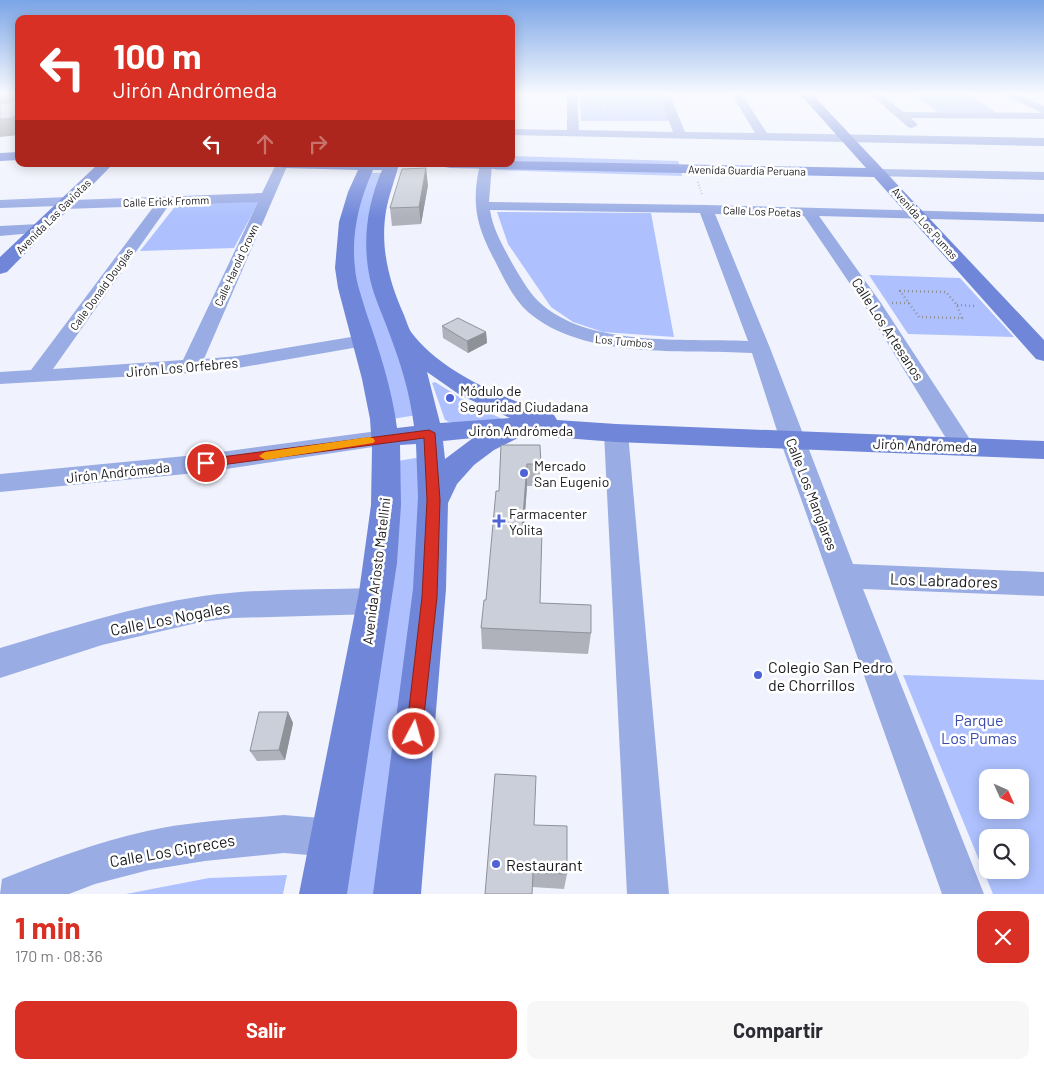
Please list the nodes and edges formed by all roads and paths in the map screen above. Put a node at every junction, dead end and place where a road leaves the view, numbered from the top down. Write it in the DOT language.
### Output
graph roads {
  1 [pos="665,135"];
  2 [pos="680,135"];
  3 [pos="843,135"];
  4 [pos="924,135"];
  5 [pos="763,136"];
  6 [pos="846,138"];
  7 [pos="931,140"];
  8 [pos="1044,142"];
  9 [pos="15,156"];
  10 [pos="0,157"];
  11 [pos="0,163"];
  12 [pos="15,163"];
  13 [pos="515,165"];
  14 [pos="103,167"];
  15 [pos="282,167"];
  16 [pos="383,167"];
  17 [pos="385,167"];
  18 [pos="485,167"];
  19 [pos="694,168"];
  20 [pos="879,173"];
  21 [pos="1044,176"];
  22 [pos="268,197"];
  23 [pos="165,201"];
  24 [pos="66,203"];
  25 [pos="0,204"];
  26 [pos="481,206"];
  27 [pos="706,209"];
  28 [pos="810,213"];
  29 [pos="918,216"];
  30 [pos="1023,218"];
  31 [pos="1044,218"];
  32 [pos="39,229"];
  33 [pos="0,231"];
  34 [pos="1044,236"];
  35 [pos="0,268"];
  36 [pos="946,292"];
  37 [pos="402,334"];
  38 [pos="362,341"];
  39 [pos="760,348"];
  40 [pos="1044,354"];
  41 [pos="190,367"];
  42 [pos="37,376"];
  43 [pos="0,378"];
  44 [pos="525,426"];
  45 [pos="570,428"];
  46 [pos="429,433"];
  47 [pos="616,433"];
  48 [pos="385,438"];
  49 [pos="792,440"];
  50 [pos="963,447"];
  51 [pos="1044,450"];
  52 [pos="0,483"];
  53 [pos="434,500"];
  54 [pos="844,576"];
  55 [pos="1044,584"];
  56 [pos="375,601"];
  57 [pos="0,663"];
  58 [pos="333,838"];
  59 [pos="17,894"];
  60 [pos="323,894"];
  61 [pos="397,894"];
  62 [pos="648,894"];
  63 [pos="963,894"];
  1 -- 2 [label="street"];
  2 -- 5 [label="street"];
  3 -- 6 [label="street, Avenida Los Pumas"];
  4 -- 7 [label="street"];
  5 -- 6 [label="street"];
  6 -- 7 [label="street"];
  6 -- 20 [label="street, Avenida Los Pumas"];
  7 -- 8 [label="street"];
  9 -- 10 [label="street"];
  11 -- 12 [label="street"];
  13 -- 19 [label="street, Avenida Guardia Peruana"];
  14 -- 24 [label="street, Avenida Las Gaviotas"];
  15 -- 22 [label="street, Calle Harold Crown"];
  16 -- 38 [label="street, Avenida Ariosto Matellini"];
  17 -- 37 [label="street"];
  18 -- 26 [label="street, Los Tumbos"];
  19 -- 20 [label="street, Avenida Guardia Peruana"];
  19 -- 27 [label="path"];
  20 -- 21 [label="street, Avenida Guardia Peruana"];
  20 -- 29 [label="street, Avenida Los Pumas"];
  22 -- 23 [label="street, Calle Erick Fromm"];
  22 -- 41 [label="street, Calle Harold Crown"];
  23 -- 24 [label="street, Calle Erick Fromm"];
  23 -- 42 [label="street, Calle Donald Douglas"];
  24 -- 25 [label="street, Calle Erick Fromm"];
  24 -- 32 [label="street, Avenida Las Gaviotas"];
  26 -- 27 [label="street, Calle Los Poetas"];
  26 -- 39 [label="street, Los Tumbos"];
  27 -- 28 [label="street, Calle Los Poetas"];
  27 -- 39 [label="street, Calle Los Manglares"];
  28 -- 29 [label="street, Calle Los Poetas"];
  28 -- 50 [label="street, Calle Los Artesanos"];
  29 -- 30 [label="street, Calle Los Poetas"];
  29 -- 40 [label="street, Avenida Los Pumas"];
  30 -- 31 [label="street, Calle Los Poetas"];
  30 -- 34 [label="street"];
  32 -- 33 [label="street"];
  32 -- 35 [label="street, Avenida Las Gaviotas"];
  36 -- 36 [label="path"];
  37 -- 45 [label="street"];
  37 -- 46 [label="street"];
  38 -- 41 [label="street, Jirón Los Orfebres"];
  38 -- 48 [label="street, Avenida Ariosto Matellini"];
  39 -- 49 [label="street, Calle Los Manglares"];
  41 -- 42 [label="street, Jirón Los Orfebres"];
  42 -- 43 [label="street, Jirón Los Orfebres"];
  44 -- 45 [label="street, Jirón Andrómeda"];
  44 -- 46 [label="street, Jirón Andrómeda"];
  44 -- 53 [label="street"];
  45 -- 47 [label="street, Jirón Andrómeda"];
  46 -- 48 [label="street, Jirón Andrómeda"];
  46 -- 53 [label="street"];
  47 -- 49 [label="street, Jirón Andrómeda"];
  47 -- 62 [label="street"];
  48 -- 52 [label="street, Jirón Andrómeda"];
  48 -- 56 [label="street, Avenida Ariosto Matellini"];
  49 -- 50 [label="street, Jirón Andrómeda"];
  49 -- 54 [label="street, Calle Los Manglares"];
  50 -- 51 [label="street, Jirón Andrómeda"];
  53 -- 61 [label="street"];
  54 -- 55 [label="street, Los Labradores"];
  54 -- 63 [label="street, Calle Los Manglares"];
  56 -- 57 [label="street, Calle Los Nogales"];
  56 -- 58 [label="street, Avenida Ariosto Matellini"];
  58 -- 59 [label="street, Calle Los Cipreces"];
  58 -- 60 [label="street, Avenida Ariosto Matellini"];
}
